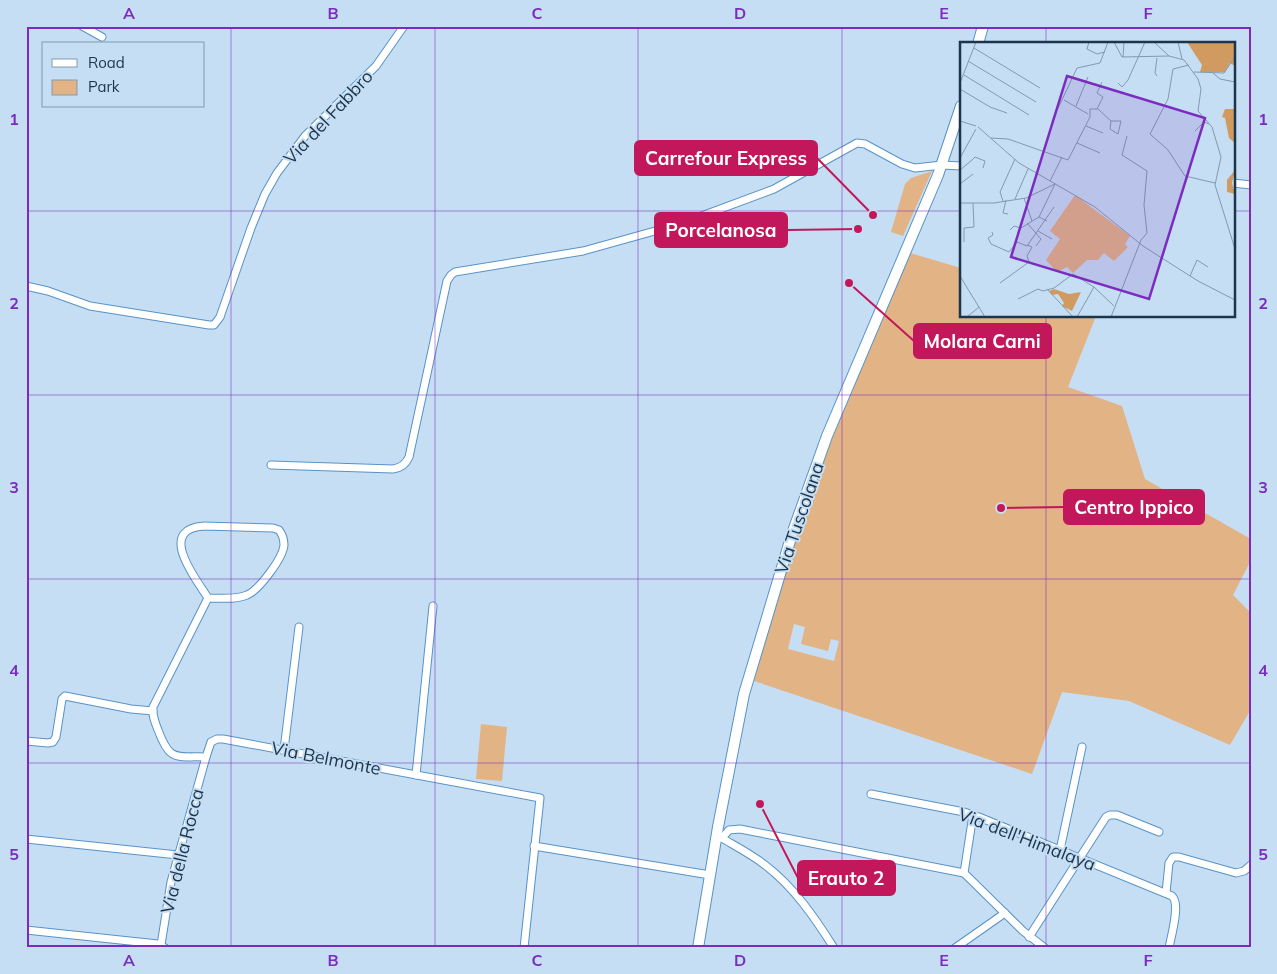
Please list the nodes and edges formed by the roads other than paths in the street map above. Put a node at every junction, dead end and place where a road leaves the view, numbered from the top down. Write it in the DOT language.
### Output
graph roads {
  1 [pos="82,26"];
  2 [pos="404,26"];
  3 [pos="983,26"];
  4 [pos="102,37"];
  5 [pos="979,42"];
  6 [pos="960,109"];
  7 [pos="942,165"];
  8 [pos="960,166"];
  9 [pos="1234,183"];
  10 [pos="1251,186"];
  11 [pos="26,286"];
  12 [pos="271,465"];
  13 [pos="208,598"];
  14 [pos="433,606"];
  15 [pos="299,627"];
  16 [pos="153,711"];
  17 [pos="26,741"];
  18 [pos="1082,747"];
  19 [pos="284,750"];
  20 [pos="206,758"];
  21 [pos="416,775"];
  22 [pos="871,794"];
  23 [pos="973,815"];
  24 [pos="1159,832"];
  25 [pos="719,836"];
  26 [pos="26,839"];
  27 [pos="534,846"];
  28 [pos="1060,850"];
  29 [pos="178,855"];
  30 [pos="1080,858"];
  31 [pos="1251,865"];
  32 [pos="964,873"];
  33 [pos="710,875"];
  34 [pos="1166,893"];
  35 [pos="1005,913"];
  36 [pos="26,930"];
  37 [pos="1029,937"];
  38 [pos="163,946"];
  39 [pos="524,948"];
  40 [pos="698,948"];
  41 [pos="834,948"];
  42 [pos="955,948"];
  43 [pos="1045,948"];
  44 [pos="1169,948"];
  1 -- 4 [label="street"];
  2 -- 11 [label="street, Via del Fabbro"];
  3 -- 5 [label="main road"];
  6 -- 7 [label="main road, Via Tuscolana"];
  7 -- 8 [label="street"];
  7 -- 12 [label="street"];
  7 -- 25 [label="main road, Via Tuscolana"];
  9 -- 10 [label="street"];
  13 -- 13 [label="street"];
  13 -- 16 [label="street"];
  14 -- 21 [label="street"];
  15 -- 19 [label="street"];
  16 -- 17 [label="street"];
  16 -- 20 [label="street"];
  18 -- 28 [label="street"];
  19 -- 20 [label="street, Via Belmonte"];
  19 -- 21 [label="street, Via Belmonte"];
  20 -- 29 [label="street, Via della Rocca"];
  21 -- 27 [label="street, Via Belmonte"];
  22 -- 23 [label="street, Via dell'Himalaya"];
  23 -- 28 [label="street, Via dell'Himalaya"];
  23 -- 32 [label="street"];
  24 -- 30 [label="street"];
  25 -- 32 [label="street"];
  25 -- 33 [label="main road, Via Tuscolana"];
  25 -- 41 [label="street"];
  26 -- 29 [label="street"];
  27 -- 33 [label="street"];
  27 -- 39 [label="street"];
  28 -- 30 [label="street, Via dell'Himalaya"];
  29 -- 38 [label="street, Via della Rocca"];
  30 -- 34 [label="street, Via dell'Himalaya"];
  30 -- 37 [label="street"];
  31 -- 34 [label="street"];
  32 -- 35 [label="street"];
  33 -- 40 [label="main road, Via Tuscolana"];
  34 -- 44 [label="street, Via dell'Himalaya"];
  35 -- 37 [label="street"];
  35 -- 42 [label="street"];
  36 -- 38 [label="street, Via della Rocca"];
  37 -- 43 [label="street"];
}
